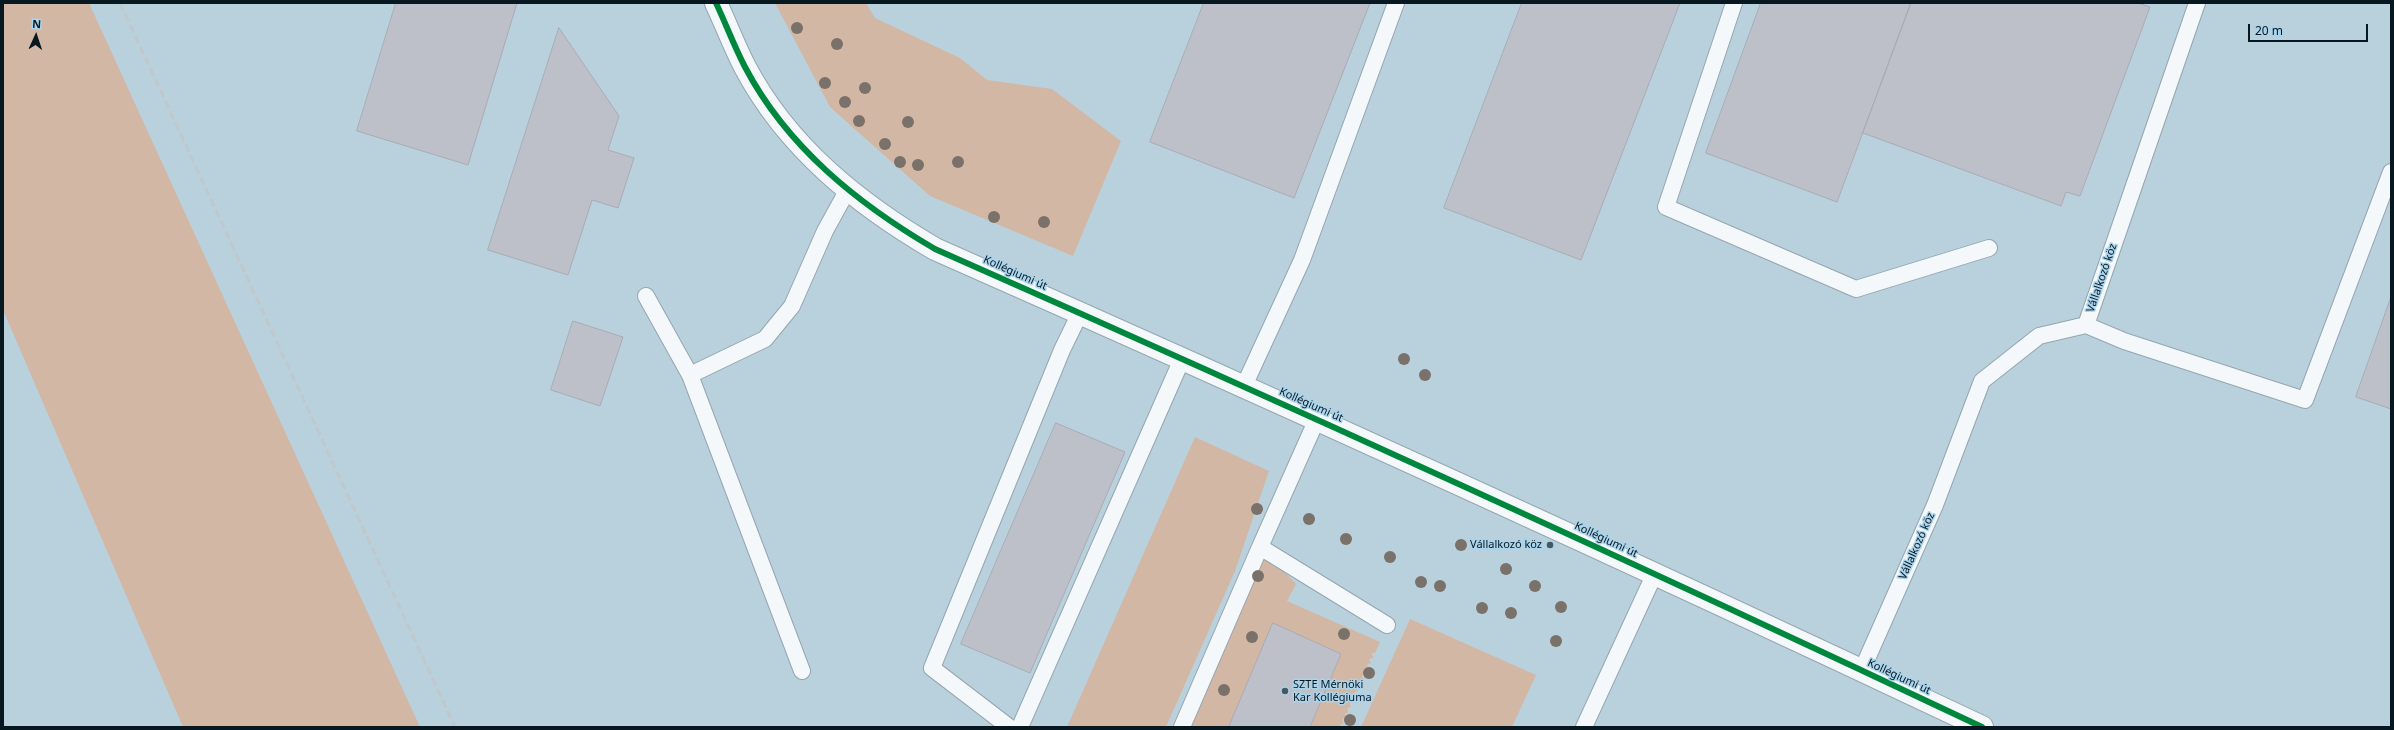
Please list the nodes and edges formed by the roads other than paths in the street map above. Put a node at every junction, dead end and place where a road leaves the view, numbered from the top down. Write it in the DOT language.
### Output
graph roads {
  1 [pos="716,3"];
  2 [pos="1396,3"];
  3 [pos="1734,3"];
  4 [pos="2197,3"];
  5 [pos="2391,172"];
  6 [pos="847,191"];
  7 [pos="1989,248"];
  8 [pos="646,296"];
  9 [pos="1080,313"];
  10 [pos="2086,325"];
  11 [pos="1182,359"];
  12 [pos="690,375"];
  13 [pos="1244,386"];
  14 [pos="1317,419"];
  15 [pos="1260,547"];
  16 [pos="1655,574"];
  17 [pos="1387,625"];
  18 [pos="1862,670"];
  19 [pos="802,671"];
  20 [pos="1009,727"];
  21 [pos="1020,727"];
  22 [pos="1182,727"];
  23 [pos="1584,727"];
  24 [pos="1982,727"];
  1 -- 6 [label="street, Kollégiumi út"];
  2 -- 13 [label="lane"];
  3 -- 7 [label="lane"];
  4 -- 10 [label="lane, Vállalkozó köz"];
  5 -- 10 [label="lane"];
  6 -- 9 [label="street, Kollégiumi út"];
  6 -- 12 [label="lane"];
  8 -- 12 [label="lane"];
  9 -- 11 [label="street, Kollégiumi út"];
  9 -- 20 [label="lane"];
  10 -- 18 [label="lane, Vállalkozó köz"];
  11 -- 13 [label="street, Kollégiumi út"];
  11 -- 21 [label="lane"];
  12 -- 19 [label="lane"];
  13 -- 14 [label="street, Kollégiumi út"];
  14 -- 15 [label="lane"];
  14 -- 16 [label="street, Kollégiumi út"];
  15 -- 17 [label="lane"];
  15 -- 22 [label="lane"];
  16 -- 18 [label="street, Kollégiumi út"];
  16 -- 23 [label="lane"];
  18 -- 24 [label="street, Kollégiumi út"];
}
